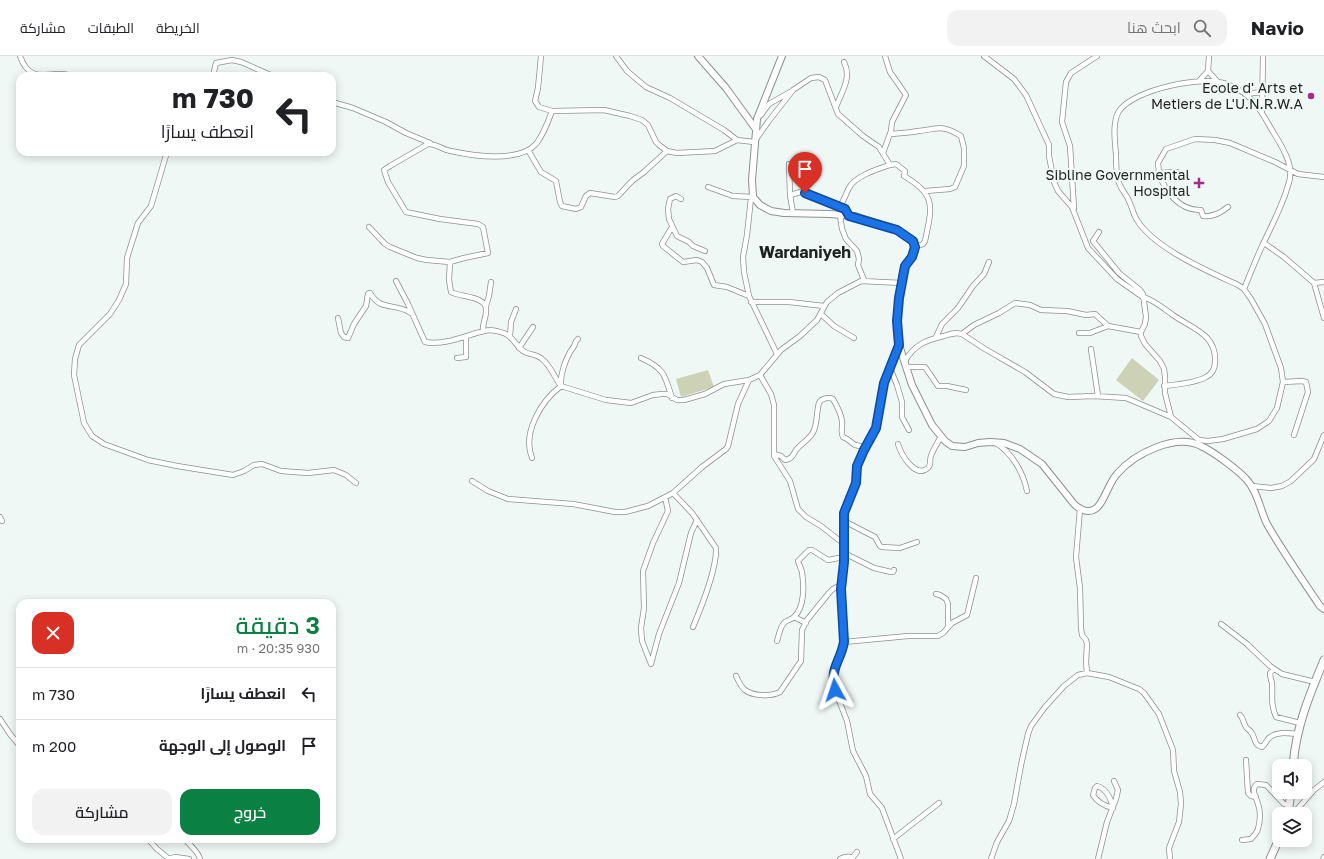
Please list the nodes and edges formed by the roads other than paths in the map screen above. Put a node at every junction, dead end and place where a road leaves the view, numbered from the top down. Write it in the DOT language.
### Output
graph roads {
  1 [pos="20,56"];
  2 [pos="541,56"];
  3 [pos="616,56"];
  4 [pos="698,56"];
  5 [pos="782,56"];
  6 [pos="886,56"];
  7 [pos="984,56"];
  8 [pos="1097,56"];
  9 [pos="1209,56"];
  10 [pos="1263,56"];
  11 [pos="844,62"];
  12 [pos="1208,71"];
  13 [pos="33,72"];
  14 [pos="214,72"];
  15 [pos="264,72"];
  16 [pos="1217,80"];
  17 [pos="1199,81"];
  18 [pos="793,90"];
  19 [pos="1262,92"];
  20 [pos="1246,94"];
  21 [pos="336,103"];
  22 [pos="836,106"];
  23 [pos="552,111"];
  24 [pos="1262,111"];
  25 [pos="755,128"];
  26 [pos="890,134"];
  27 [pos="737,140"];
  28 [pos="754,142"];
  29 [pos="430,144"];
  30 [pos="528,150"];
  31 [pos="667,151"];
  32 [pos="883,153"];
  33 [pos="166,156"];
  34 [pos="789,164"];
  35 [pos="890,165"];
  36 [pos="1290,170"];
  37 [pos="1177,172"];
  38 [pos="1159,174"];
  39 [pos="1324,177"];
  40 [pos="708,187"];
  41 [pos="925,192"];
  42 [pos="790,195"];
  43 [pos="752,197"];
  44 [pos="680,199"];
  45 [pos="839,207"];
  46 [pos="1228,207"];
  47 [pos="1074,210"];
  48 [pos="793,213"];
  49 [pos="840,215"];
  50 [pos="849,216"];
  51 [pos="369,227"];
  52 [pos="672,227"];
  53 [pos="1099,232"];
  54 [pos="1264,244"];
  55 [pos="915,247"];
  56 [pos="705,251"];
  57 [pos="450,262"];
  58 [pos="989,262"];
  59 [pos="864,280"];
  60 [pos="396,281"];
  61 [pos="491,282"];
  62 [pos="1324,282"];
  63 [pos="902,283"];
  64 [pos="1314,283"];
  65 [pos="1244,289"];
  66 [pos="749,296"];
  67 [pos="1144,298"];
  68 [pos="751,302"];
  69 [pos="486,306"];
  70 [pos="824,306"];
  71 [pos="516,309"];
  72 [pos="411,313"];
  73 [pos="821,314"];
  74 [pos="338,318"];
  75 [pos="1324,318"];
  76 [pos="1108,326"];
  77 [pos="533,327"];
  78 [pos="483,331"];
  79 [pos="1141,332"];
  80 [pos="1079,333"];
  81 [pos="962,334"];
  82 [pos="510,336"];
  83 [pos="466,337"];
  84 [pos="936,337"];
  85 [pos="854,338"];
  86 [pos="578,339"];
  87 [pos="899,345"];
  88 [pos="519,348"];
  89 [pos="1091,349"];
  90 [pos="777,354"];
  91 [pos="458,358"];
  92 [pos="641,358"];
  93 [pos="906,364"];
  94 [pos="890,368"];
  95 [pos="760,375"];
  96 [pos="749,380"];
  97 [pos="1283,382"];
  98 [pos="561,386"];
  99 [pos="1164,386"];
  100 [pos="966,390"];
  101 [pos="1098,396"];
  102 [pos="672,398"];
  103 [pos="1171,417"];
  104 [pos="909,430"];
  105 [pos="1324,435"];
  106 [pos="941,436"];
  107 [pos="1294,436"];
  108 [pos="996,442"];
  109 [pos="1201,443"];
  110 [pos="898,444"];
  111 [pos="865,447"];
  112 [pos="774,454"];
  113 [pos="532,458"];
  114 [pos="472,481"];
  115 [pos="356,483"];
  116 [pos="1252,486"];
  117 [pos="1027,491"];
  118 [pos="673,493"];
  119 [pos="665,497"];
  120 [pos="1080,509"];
  121 [pos="697,520"];
  122 [pos="844,521"];
  123 [pos="917,542"];
  124 [pos="844,544"];
  125 [pos="844,555"];
  126 [pos="894,570"];
  127 [pos="976,578"];
  128 [pos="841,585"];
  129 [pos="936,594"];
  130 [pos="1324,609"];
  131 [pos="794,617"];
  132 [pos="806,623"];
  133 [pos="1220,624"];
  134 [pos="693,627"];
  135 [pos="948,627"];
  136 [pos="777,641"];
  137 [pos="844,642"];
  138 [pos="1324,660"];
  139 [pos="1274,669"];
  140 [pos="1087,673"];
  141 [pos="736,676"];
  142 [pos="1315,682"];
  143 [pos="1240,715"];
  144 [pos="0,719"];
  145 [pos="1300,723"];
  146 [pos="1297,734"];
  147 [pos="16,741"];
  148 [pos="1294,759"];
  149 [pos="1246,760"];
  150 [pos="1114,781"];
  151 [pos="1324,782"];
  152 [pos="1256,797"];
  153 [pos="1290,799"];
  154 [pos="939,803"];
  155 [pos="1290,805"];
  156 [pos="1299,807"];
  157 [pos="1113,808"];
  158 [pos="893,839"];
  159 [pos="1242,840"];
  160 [pos="151,843"];
  161 [pos="188,843"];
  162 [pos="1275,847"];
  163 [pos="857,852"];
  164 [pos="853,858"];
  165 [pos="169,859"];
  166 [pos="189,859"];
  167 [pos="200,859"];
  168 [pos="840,859"];
  169 [pos="901,859"];
  170 [pos="991,859"];
  171 [pos="1098,859"];
  172 [pos="1170,859"];
  173 [pos="1270,859"];
  1 -- 13 [label="street"];
  2 -- 23 [label="street"];
  3 -- 27 [label="street"];
  4 -- 25 [label="street"];
  5 -- 25 [label="street"];
  6 -- 26 [label="street"];
  7 -- 47 [label="street"];
  8 -- 47 [label="street"];
  9 -- 12 [label="street"];
  10 -- 19 [label="street"];
  11 -- 22 [label="street"];
  12 -- 16 [label="street"];
  12 -- 17 [label="street"];
  14 -- 15 [label="street"];
  16 -- 17 [label="street"];
  16 -- 20 [label="street"];
  17 -- 65 [label="street"];
  18 -- 22 [label="street"];
  18 -- 25 [label="street"];
  18 -- 28 [label="street"];
  19 -- 20 [label="street"];
  19 -- 24 [label="street"];
  20 -- 24 [label="street"];
  21 -- 29 [label="street"];
  22 -- 32 [label="street"];
  23 -- 30 [label="street"];
  23 -- 31 [label="street"];
  24 -- 36 [label="street"];
  25 -- 28 [label="street"];
  26 -- 32 [label="street"];
  26 -- 41 [label="street"];
  27 -- 28 [label="street"];
  27 -- 31 [label="street"];
  28 -- 43 [label="street"];
  29 -- 30 [label="street"];
  29 -- 57 [label="street"];
  30 -- 31 [label="street"];
  32 -- 35 [label="street"];
  33 -- 115 [label="street"];
  34 -- 42 [label="street"];
  35 -- 41 [label="street"];
  35 -- 45 [label="street"];
  36 -- 38 [label="street"];
  36 -- 39 [label="street"];
  36 -- 54 [label="street"];
  37 -- 38 [label="street"];
  38 -- 46 [label="street"];
  40 -- 43 [label="street"];
  41 -- 55 [label="street"];
  42 -- 45 [label="street"];
  42 -- 48 [label="street"];
  43 -- 48 [label="street"];
  43 -- 66 [label="street"];
  44 -- 52 [label="street"];
  45 -- 50 [label="street"];
  47 -- 67 [label="street"];
  48 -- 49 [label="street"];
  49 -- 50 [label="street"];
  49 -- 59 [label="street"];
  50 -- 55 [label="street"];
  51 -- 57 [label="street"];
  52 -- 56 [label="street"];
  52 -- 66 [label="street"];
  53 -- 67 [label="street"];
  54 -- 64 [label="street"];
  54 -- 65 [label="street"];
  55 -- 63 [label="street"];
  57 -- 69 [label="street"];
  58 -- 84 [label="street"];
  59 -- 63 [label="street"];
  59 -- 70 [label="street"];
  60 -- 72 [label="street"];
  61 -- 69 [label="street"];
  62 -- 64 [label="street"];
  63 -- 87 [label="street"];
  64 -- 75 [label="street"];
  65 -- 97 [label="street"];
  66 -- 68 [label="street"];
  67 -- 79 [label="street"];
  67 -- 99 [label="street"];
  68 -- 70 [label="street"];
  68 -- 90 [label="street"];
  69 -- 78 [label="street"];
  70 -- 73 [label="street"];
  71 -- 82 [label="street"];
  72 -- 74 [label="street"];
  72 -- 83 [label="street"];
  73 -- 85 [label="street"];
  73 -- 90 [label="street"];
  76 -- 79 [label="street"];
  76 -- 80 [label="street"];
  76 -- 81 [label="street"];
  77 -- 88 [label="street"];
  78 -- 82 [label="street"];
  78 -- 83 [label="street"];
  79 -- 99 [label="street"];
  81 -- 84 [label="street"];
  81 -- 101 [label="street"];
  82 -- 88 [label="street"];
  83 -- 91 [label="street"];
  84 -- 93 [label="street"];
  86 -- 98 [label="street"];
  87 -- 93 [label="street"];
  87 -- 94 [label="street"];
  88 -- 98 [label="street"];
  89 -- 101 [label="street"];
  90 -- 95 [label="street"];
  92 -- 102 [label="street"];
  93 -- 100 [label="street"];
  93 -- 106 [label="street"];
  94 -- 104 [label="street"];
  94 -- 111 [label="street"];
  95 -- 96 [label="street"];
  95 -- 112 [label="street"];
  96 -- 102 [label="street"];
  96 -- 118 [label="street"];
  97 -- 107 [label="street"];
  97 -- 109 [label="street"];
  98 -- 102 [label="street"];
  98 -- 113 [label="street"];
  99 -- 103 [label="street"];
  101 -- 103 [label="street"];
  103 -- 109 [label="street"];
  105 -- 116 [label="street"];
  106 -- 108 [label="street"];
  106 -- 110 [label="street"];
  108 -- 117 [label="street"];
  108 -- 120 [label="street"];
  109 -- 116 [label="street"];
  109 -- 120 [label="street"];
  111 -- 112 [label="street"];
  111 -- 122 [label="street"];
  112 -- 124 [label="street"];
  114 -- 119 [label="street"];
  116 -- 130 [label="street"];
  118 -- 119 [label="street"];
  118 -- 121 [label="street"];
  119 -- 121 [label="street"];
  120 -- 140 [label="street"];
  121 -- 134 [label="street"];
  122 -- 123 [label="street"];
  122 -- 124 [label="street"];
  124 -- 125 [label="street"];
  125 -- 126 [label="street"];
  125 -- 128 [label="street"];
  125 -- 131 [label="street"];
  127 -- 135 [label="street"];
  128 -- 132 [label="street"];
  128 -- 137 [label="street"];
  129 -- 135 [label="street"];
  131 -- 132 [label="street"];
  131 -- 136 [label="street"];
  132 -- 141 [label="street"];
  133 -- 139 [label="street"];
  135 -- 137 [label="street"];
  137 -- 158 [label="street"];
  138 -- 142 [label="main road"];
  139 -- 142 [label="street"];
  139 -- 145 [label="street"];
  140 -- 170 [label="street"];
  140 -- 172 [label="street"];
  142 -- 145 [label="main road"];
  143 -- 146 [label="street"];
  144 -- 147 [label="street"];
  145 -- 146 [label="main road"];
  146 -- 148 [label="main road"];
  149 -- 152 [label="street"];
  150 -- 157 [label="street"];
  151 -- 156 [label="street"];
  152 -- 155 [label="street"];
  152 -- 159 [label="street"];
  153 -- 155 [label="main road"];
  154 -- 158 [label="street"];
  157 -- 157 [label="street"];
  157 -- 171 [label="street"];
  158 -- 169 [label="street"];
  160 -- 165 [label="street"];
  161 -- 167 [label="street"];
  162 -- 173 [label="main road"];
  163 -- 164 [label="street"];
  164 -- 168 [label="street"];
  165 -- 166 [label="street"];
}
